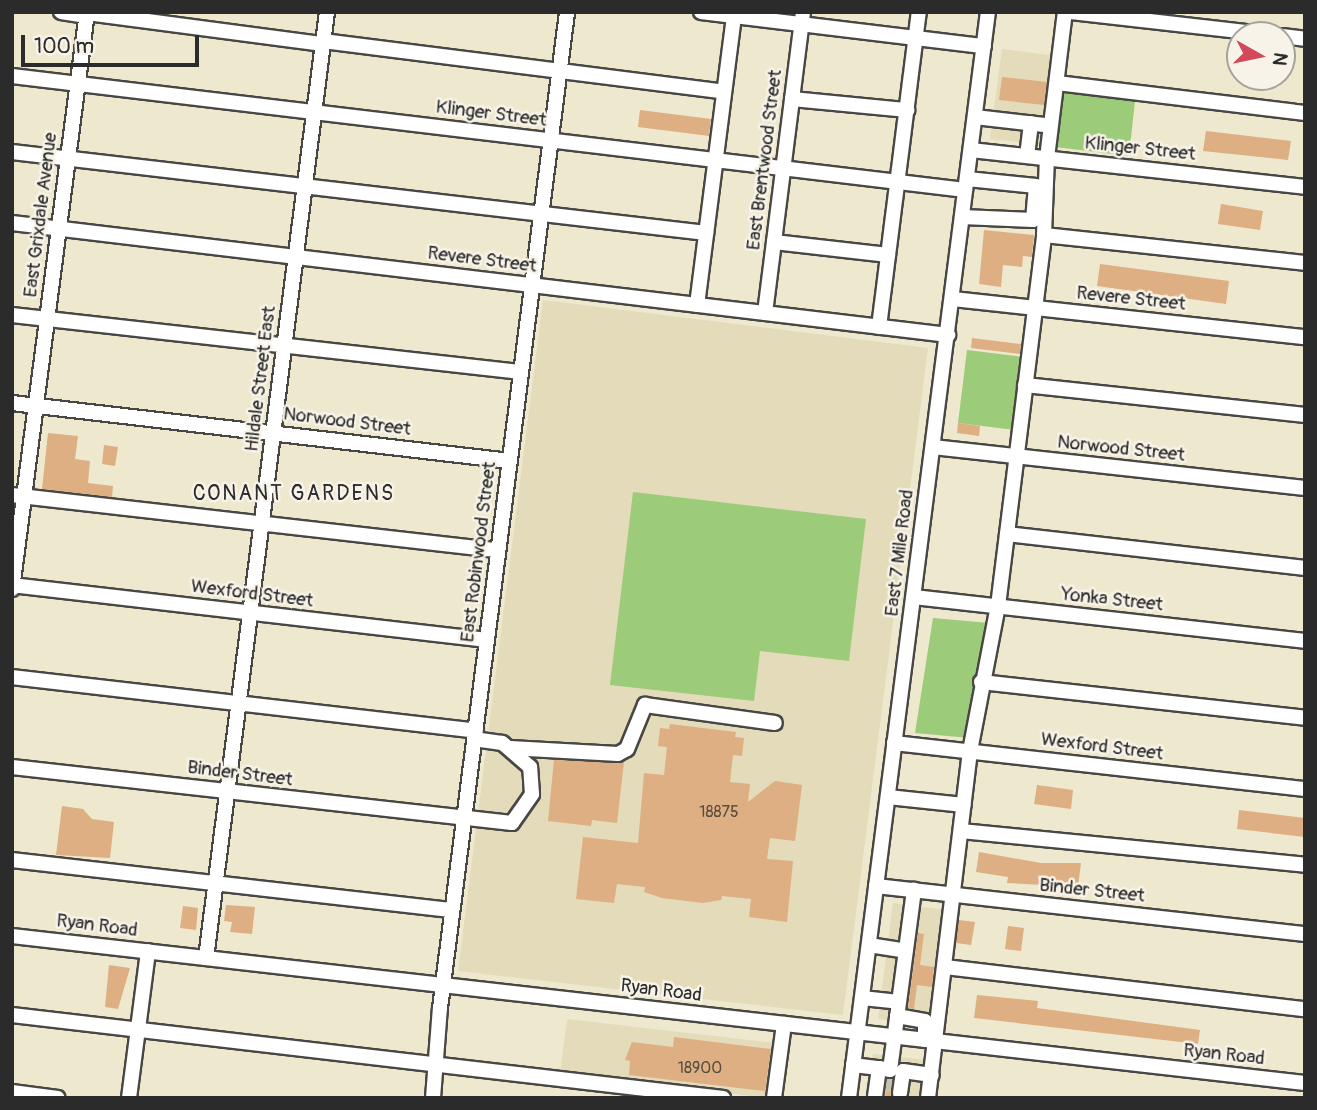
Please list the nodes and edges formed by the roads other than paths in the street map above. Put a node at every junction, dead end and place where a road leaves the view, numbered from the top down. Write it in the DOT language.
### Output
graph roads {
  1 [pos="61,12"];
  2 [pos="327,12"];
  3 [pos="567,12"];
  4 [pos="701,12"];
  5 [pos="919,12"];
  6 [pos="988,12"];
  7 [pos="1065,12"];
  8 [pos="1071,12"];
  9 [pos="87,14"];
  10 [pos="734,16"];
  11 [pos="802,18"];
  12 [pos="1226,30"];
  13 [pos="915,38"];
  14 [pos="323,42"];
  15 [pos="984,46"];
  16 [pos="559,71"];
  17 [pos="12,76"];
  18 [pos="1057,83"];
  19 [pos="77,84"];
  20 [pos="724,92"];
  21 [pos="792,99"];
  22 [pos="906,110"];
  23 [pos="314,112"];
  24 [pos="1305,113"];
  25 [pos="975,117"];
  26 [pos="551,141"];
  27 [pos="971,150"];
  28 [pos="12,152"];
  29 [pos="1027,156"];
  30 [pos="1047,158"];
  31 [pos="68,159"];
  32 [pos="715,160"];
  33 [pos="783,168"];
  34 [pos="898,182"];
  35 [pos="966,184"];
  36 [pos="305,187"];
  37 [pos="1305,187"];
  38 [pos="541,214"];
  39 [pos="962,217"];
  40 [pos="12,223"];
  41 [pos="59,228"];
  42 [pos="706,233"];
  43 [pos="1044,235"];
  44 [pos="774,242"];
  45 [pos="888,256"];
  46 [pos="296,257"];
  47 [pos="1305,263"];
  48 [pos="532,285"];
  49 [pos="953,299"];
  50 [pos="697,305"];
  51 [pos="1035,307"];
  52 [pos="765,313"];
  53 [pos="12,316"];
  54 [pos="47,320"];
  55 [pos="879,327"];
  56 [pos="948,335"];
  57 [pos="1305,337"];
  58 [pos="284,345"];
  59 [pos="521,372"];
  60 [pos="1025,385"];
  61 [pos="12,403"];
  62 [pos="36,406"];
  63 [pos="1305,415"];
  64 [pos="273,433"];
  65 [pos="933,447"];
  66 [pos="1016,457"];
  67 [pos="510,461"];
  68 [pos="1305,488"];
  69 [pos="18,496"];
  70 [pos="261,524"];
  71 [pos="1007,534"];
  72 [pos="498,550"];
  73 [pos="1305,568"];
  74 [pos="12,587"];
  75 [pos="914,597"];
  76 [pos="998,606"];
  77 [pos="250,613"];
  78 [pos="487,640"];
  79 [pos="1305,640"];
  80 [pos="12,677"];
  81 [pos="981,682"];
  82 [pos="238,706"];
  83 [pos="1305,718"];
  84 [pos="775,723"];
  85 [pos="475,735"];
  86 [pos="894,743"];
  87 [pos="510,748"];
  88 [pos="970,751"];
  89 [pos="12,767"];
  90 [pos="1305,789"];
  91 [pos="227,792"];
  92 [pos="888,797"];
  93 [pos="964,805"];
  94 [pos="464,820"];
  95 [pos="961,831"];
  96 [pos="12,860"];
  97 [pos="1305,865"];
  98 [pos="215,882"];
  99 [pos="876,886"];
  100 [pos="914,890"];
  101 [pos="955,895"];
  102 [pos="452,910"];
  103 [pos="1305,934"];
  104 [pos="12,936"];
  105 [pos="869,945"];
  106 [pos="148,951"];
  107 [pos="906,951"];
  108 [pos="206,958"];
  109 [pos="945,967"];
  110 [pos="443,985"];
  111 [pos="862,998"];
  112 [pos="898,1009"];
  113 [pos="1305,1009"];
  114 [pos="12,1015"];
  115 [pos="784,1024"];
  116 [pos="138,1030"];
  117 [pos="857,1033"];
  118 [pos="894,1037"];
  119 [pos="931,1041"];
  120 [pos="436,1062"];
  121 [pos="853,1065"];
  122 [pos="932,1075"];
  123 [pos="889,1082"];
  124 [pos="1305,1083"];
  125 [pos="12,1093"];
  126 [pos="58,1098"];
  127 [pos="130,1098"];
  128 [pos="433,1098"];
  129 [pos="723,1098"];
  130 [pos="774,1098"];
  131 [pos="849,1098"];
  132 [pos="928,1098"];
  1 -- 9 [label="street"];
  2 -- 14 [label="street, Hildale Street East"];
  3 -- 16 [label="street, East Robinwood Street"];
  4 -- 10 [label="street"];
  5 -- 13 [label="street"];
  6 -- 15 [label="street, East 7 Mile Road"];
  7 -- 18 [label="street"];
  8 -- 12 [label="street"];
  9 -- 14 [label="street"];
  9 -- 19 [label="street, East Grixdale Avenue"];
  10 -- 11 [label="street"];
  10 -- 20 [label="street"];
  11 -- 13 [label="street"];
  11 -- 21 [label="street, East Brentwood Street"];
  13 -- 15 [label="street"];
  13 -- 22 [label="street"];
  14 -- 16 [label="street"];
  14 -- 23 [label="street, Hildale Street East"];
  15 -- 25 [label="street, East 7 Mile Road"];
  16 -- 20 [label="street"];
  16 -- 26 [label="street, East Robinwood Street"];
  17 -- 19 [label="street, Klinger Street"];
  18 -- 24 [label="street"];
  18 -- 30 [label="street"];
  19 -- 23 [label="street, Klinger Street"];
  19 -- 31 [label="street, East Grixdale Avenue"];
  20 -- 32 [label="street"];
  21 -- 22 [label="street"];
  21 -- 33 [label="street, East Brentwood Street"];
  22 -- 34 [label="street"];
  23 -- 26 [label="street, Klinger Street"];
  23 -- 36 [label="street, Hildale Street East"];
  25 -- 27 [label="street, East 7 Mile Road"];
  25 -- 29 [label="street"];
  26 -- 32 [label="street, Klinger Street"];
  26 -- 38 [label="street, East Robinwood Street"];
  27 -- 29 [label="street, Klinger Street"];
  27 -- 35 [label="street, East 7 Mile Road"];
  28 -- 31 [label="street"];
  29 -- 30 [label="street, Klinger Street"];
  30 -- 37 [label="street, Klinger Street"];
  30 -- 43 [label="street"];
  31 -- 36 [label="street"];
  31 -- 41 [label="street, East Grixdale Avenue"];
  32 -- 33 [label="street, Klinger Street"];
  32 -- 42 [label="street"];
  33 -- 34 [label="street, Klinger Street"];
  33 -- 44 [label="street, East Brentwood Street"];
  34 -- 35 [label="street, Klinger Street"];
  34 -- 45 [label="street"];
  35 -- 39 [label="street, East 7 Mile Road"];
  35 -- 39 [label="street, Klinger Street"];
  36 -- 38 [label="street"];
  36 -- 46 [label="street, Hildale Street East"];
  38 -- 42 [label="street"];
  38 -- 48 [label="street, East Robinwood Street"];
  39 -- 49 [label="street, East 7 Mile Road"];
  40 -- 41 [label="street, Revere Street"];
  41 -- 46 [label="street, Revere Street"];
  41 -- 54 [label="street, East Grixdale Avenue"];
  42 -- 50 [label="street"];
  43 -- 47 [label="street"];
  43 -- 51 [label="street"];
  44 -- 45 [label="street"];
  44 -- 52 [label="street, East Brentwood Street"];
  45 -- 55 [label="street"];
  46 -- 48 [label="street, Revere Street"];
  46 -- 58 [label="street, Hildale Street East"];
  48 -- 50 [label="street, Revere Street"];
  48 -- 59 [label="street, East Robinwood Street"];
  49 -- 51 [label="street, Revere Street"];
  49 -- 56 [label="street, East 7 Mile Road"];
  50 -- 52 [label="street, Revere Street"];
  51 -- 57 [label="street, Revere Street"];
  51 -- 60 [label="street"];
  52 -- 55 [label="street, Revere Street"];
  53 -- 54 [label="street"];
  54 -- 58 [label="street"];
  54 -- 62 [label="street, East Grixdale Avenue"];
  55 -- 56 [label="street, Revere Street"];
  56 -- 65 [label="street, East 7 Mile Road"];
  58 -- 59 [label="street"];
  58 -- 64 [label="street, Hildale Street East"];
  59 -- 67 [label="street, East Robinwood Street"];
  60 -- 63 [label="street"];
  60 -- 66 [label="street"];
  61 -- 62 [label="street, Norwood Street"];
  62 -- 64 [label="street, Norwood Street"];
  62 -- 69 [label="street, East Grixdale Avenue"];
  64 -- 67 [label="street, Norwood Street"];
  64 -- 70 [label="street, Hildale Street East"];
  65 -- 66 [label="street, Norwood Street"];
  65 -- 75 [label="street, East 7 Mile Road"];
  66 -- 68 [label="street, Norwood Street"];
  66 -- 71 [label="street"];
  67 -- 72 [label="street, East Robinwood Street"];
  69 -- 70 [label="street"];
  69 -- 74 [label="street, East Grixdale Avenue"];
  70 -- 72 [label="street"];
  70 -- 77 [label="street, Hildale Street East"];
  71 -- 73 [label="street"];
  71 -- 76 [label="street"];
  72 -- 78 [label="street, East Robinwood Street"];
  74 -- 77 [label="street, Wexford Street"];
  75 -- 76 [label="street, Yonka Street"];
  75 -- 86 [label="street, East 7 Mile Road"];
  76 -- 79 [label="street, Yonka Street"];
  76 -- 81 [label="street"];
  77 -- 78 [label="street, Wexford Street"];
  77 -- 82 [label="street, Hildale Street East"];
  78 -- 85 [label="street, East Robinwood Street"];
  80 -- 82 [label="street"];
  81 -- 83 [label="street"];
  81 -- 88 [label="street"];
  82 -- 85 [label="street"];
  82 -- 91 [label="street, Hildale Street East"];
  84 -- 87 [label="street"];
  85 -- 87 [label="street"];
  85 -- 94 [label="street, East Robinwood Street"];
  86 -- 88 [label="street, Wexford Street"];
  86 -- 92 [label="street, East 7 Mile Road"];
  87 -- 94 [label="street, Binder Street"];
  88 -- 90 [label="street, Wexford Street"];
  88 -- 93 [label="street"];
  89 -- 91 [label="street, Binder Street"];
  91 -- 94 [label="street, Binder Street"];
  91 -- 98 [label="street, Hildale Street East"];
  92 -- 93 [label="street"];
  92 -- 99 [label="street, East 7 Mile Road"];
  93 -- 95 [label="street"];
  94 -- 102 [label="street, East Robinwood Street"];
  95 -- 97 [label="street"];
  95 -- 101 [label="street"];
  96 -- 98 [label="street"];
  98 -- 102 [label="street"];
  98 -- 108 [label="street, Hildale Street East"];
  99 -- 100 [label="street, Binder Street"];
  99 -- 105 [label="street, East 7 Mile Road"];
  100 -- 101 [label="street, Binder Street"];
  100 -- 107 [label="street"];
  101 -- 103 [label="street, Binder Street"];
  101 -- 109 [label="street"];
  102 -- 110 [label="street, East Robinwood Street"];
  104 -- 106 [label="street, Ryan Road"];
  105 -- 107 [label="street"];
  105 -- 111 [label="street, East 7 Mile Road"];
  106 -- 108 [label="street, Ryan Road"];
  106 -- 116 [label="street"];
  107 -- 112 [label="street"];
  108 -- 110 [label="street, Ryan Road"];
  109 -- 113 [label="street"];
  109 -- 119 [label="street"];
  110 -- 115 [label="street, Ryan Road"];
  110 -- 120 [label="street, East Robinwood Street"];
  111 -- 112 [label="street"];
  111 -- 117 [label="street, East 7 Mile Road"];
  112 -- 118 [label="street"];
  112 -- 119 [label="street"];
  114 -- 116 [label="street"];
  115 -- 117 [label="street, Ryan Road"];
  115 -- 130 [label="street"];
  116 -- 120 [label="street"];
  116 -- 127 [label="street"];
  117 -- 118 [label="street, Ryan Road"];
  117 -- 121 [label="street, East 7 Mile Road"];
  118 -- 119 [label="street, Ryan Road"];
  118 -- 123 [label="street"];
  119 -- 122 [label="street"];
  119 -- 124 [label="street, Ryan Road"];
  120 -- 128 [label="street, East Robinwood Street"];
  120 -- 129 [label="street"];
  121 -- 123 [label="street"];
  121 -- 131 [label="street, East 7 Mile Road"];
  122 -- 123 [label="street"];
  122 -- 132 [label="street"];
  125 -- 126 [label="street"];
}
